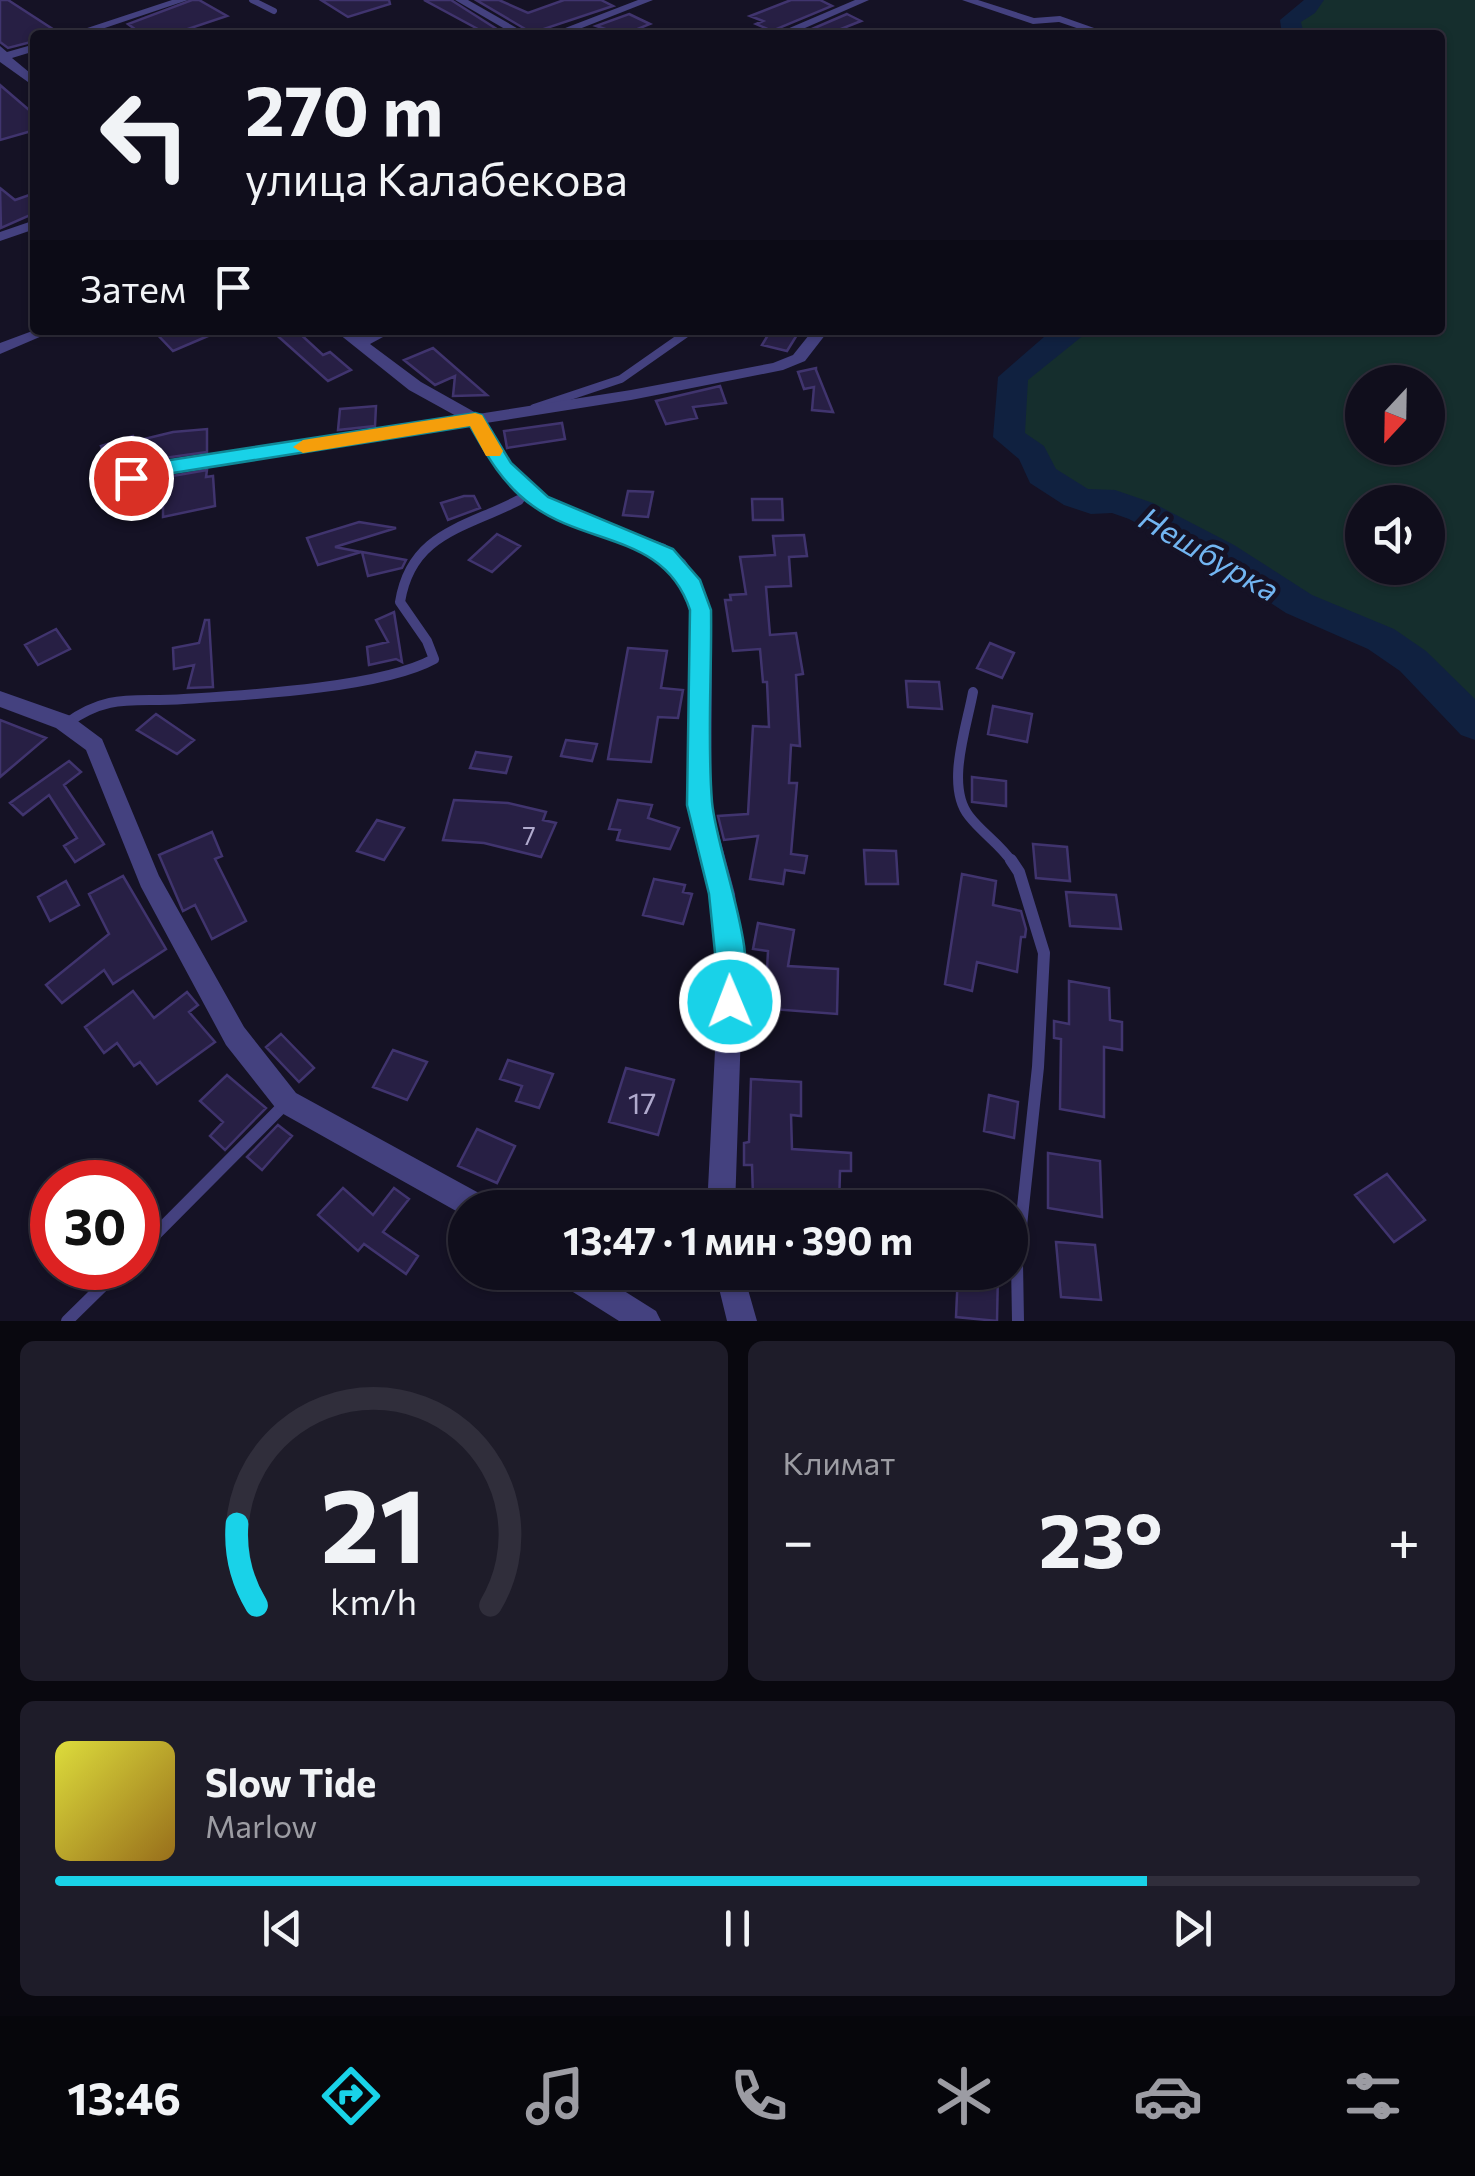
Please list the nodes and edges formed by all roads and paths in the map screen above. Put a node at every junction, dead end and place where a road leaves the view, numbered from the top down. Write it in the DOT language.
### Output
graph roads {
  1 [pos="183,0"];
  2 [pos="252,0"];
  3 [pos="460,0"];
  4 [pos="648,0"];
  5 [pos="864,0"];
  6 [pos="968,0"];
  7 [pos="274,10"];
  8 [pos="1038,22"];
  9 [pos="88,30"];
  10 [pos="513,30"];
  11 [pos="567,30"];
  12 [pos="791,30"];
  13 [pos="1036,30"];
  14 [pos="1094,30"];
  15 [pos="30,47"];
  16 [pos="1,54"];
  17 [pos="30,80"];
  18 [pos="30,226"];
  19 [pos="0,237"];
  20 [pos="35,335"];
  21 [pos="349,335"];
  22 [pos="377,335"];
  23 [pos="685,335"];
  24 [pos="816,335"];
  25 [pos="360,343"];
  26 [pos="0,349"];
  27 [pos="534,408"];
  28 [pos="475,420"];
  29 [pos="131,478"];
  30 [pos="530,494"];
  31 [pos="973,692"];
  32 [pos="0,699"];
  33 [pos="67,723"];
  34 [pos="287,1102"];
  35 [pos="722,1190"];
  36 [pos="448,1191"];
  37 [pos="160,1230"];
  38 [pos="99,1290"];
  39 [pos="596,1290"];
  40 [pos="734,1290"];
  41 [pos="67,1321"];
  42 [pos="646,1321"];
  43 [pos="742,1321"];
  44 [pos="1018,1321"];
  1 -- 9 [label="street"];
  2 -- 7 [label="lane"];
  3 -- 10 [label="street"];
  4 -- 11 [label="street"];
  5 -- 12 [label="street"];
  6 -- 8 [label="street"];
  8 -- 13 [label="street"];
  8 -- 14 [label="street"];
  15 -- 16 [label="street"];
  16 -- 17 [label="street"];
  18 -- 19 [label="street"];
  20 -- 26 [label="street"];
  21 -- 25 [label="street"];
  22 -- 25 [label="street"];
  23 -- 27 [label="lane"];
  24 -- 27 [label="street"];
  25 -- 28 [label="street"];
  27 -- 28 [label="street"];
  28 -- 29 [label="street"];
  28 -- 30 [label="street"];
  30 -- 33 [label="lane"];
  30 -- 35 [label="street"];
  31 -- 44 [label="lane"];
  32 -- 33 [label="street"];
  33 -- 34 [label="street"];
  34 -- 36 [label="street"];
  34 -- 37 [label="lane"];
  38 -- 41 [label="lane"];
  39 -- 42 [label="street"];
  40 -- 43 [label="street"];
}
